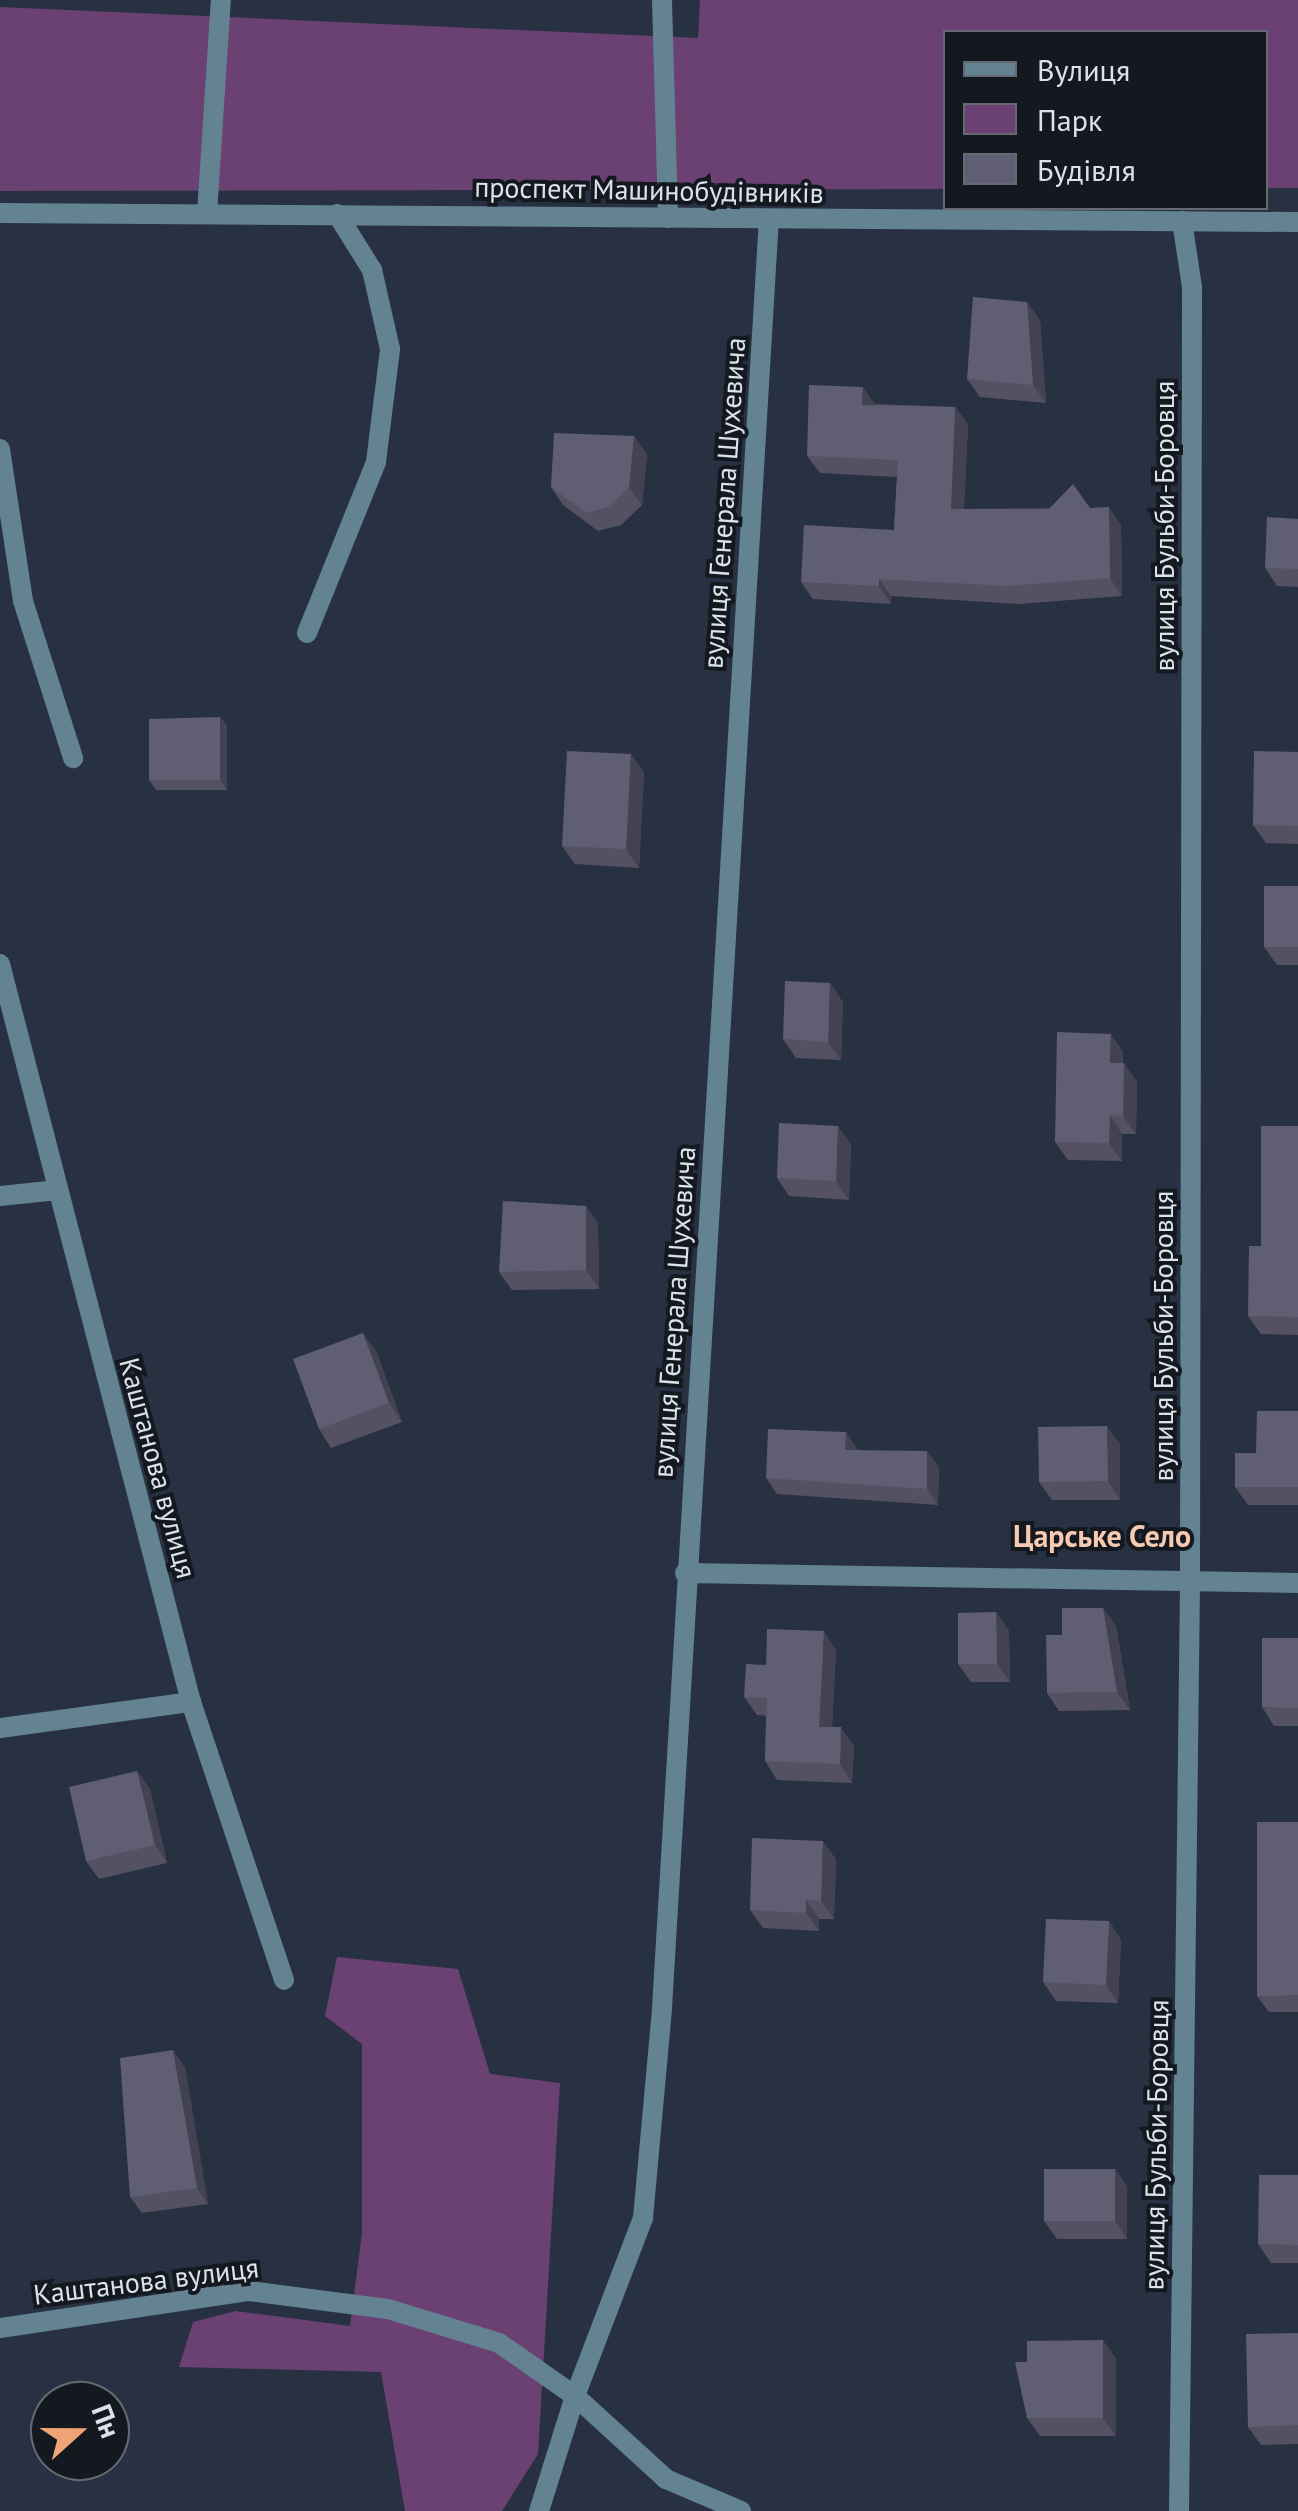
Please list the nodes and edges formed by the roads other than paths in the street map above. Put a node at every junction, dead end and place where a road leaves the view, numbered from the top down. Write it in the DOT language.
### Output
graph roads {
  1 [pos="222,0"];
  2 [pos="662,0"];
  3 [pos="0,213"];
  4 [pos="206,214"];
  5 [pos="337,214"];
  6 [pos="668,218"];
  7 [pos="769,219"];
  8 [pos="1182,221"];
  9 [pos="1298,222"];
  10 [pos="0,450"];
  11 [pos="307,633"];
  12 [pos="73,758"];
  13 [pos="0,964"];
  14 [pos="58,1190"];
  15 [pos="0,1196"];
  16 [pos="685,1573"];
  17 [pos="1190,1582"];
  18 [pos="1298,1582"];
  19 [pos="191,1702"];
  20 [pos="0,1728"];
  21 [pos="284,1980"];
  22 [pos="0,2328"];
  23 [pos="576,2396"];
  24 [pos="539,2511"];
  25 [pos="741,2511"];
  26 [pos="1179,2511"];
  1 -- 4 [label="street"];
  2 -- 6 [label="street"];
  3 -- 4 [label="street, проспект Машинобудівників"];
  4 -- 5 [label="street, проспект Машинобудівників"];
  5 -- 6 [label="street, проспект Машинобудівників"];
  5 -- 11 [label="street"];
  6 -- 7 [label="street, проспект Машинобудівників"];
  7 -- 8 [label="street, проспект Машинобудівників"];
  7 -- 16 [label="street, вулиця Генерала Шухевича"];
  8 -- 9 [label="street, проспект Машинобудівників"];
  8 -- 17 [label="street, вулиця Бульби-Боровця"];
  10 -- 12 [label="street"];
  13 -- 14 [label="street, Каштанова вулиця"];
  14 -- 15 [label="street"];
  14 -- 19 [label="street, Каштанова вулиця"];
  16 -- 17 [label="street"];
  16 -- 23 [label="street, вулиця Генерала Шухевича"];
  17 -- 18 [label="street"];
  17 -- 26 [label="street, вулиця Бульби-Боровця"];
  19 -- 20 [label="street"];
  19 -- 21 [label="street, Каштанова вулиця"];
  22 -- 23 [label="street, Каштанова вулиця"];
  23 -- 24 [label="street, вулиця Генерала Шухевича"];
  23 -- 25 [label="street"];
}
